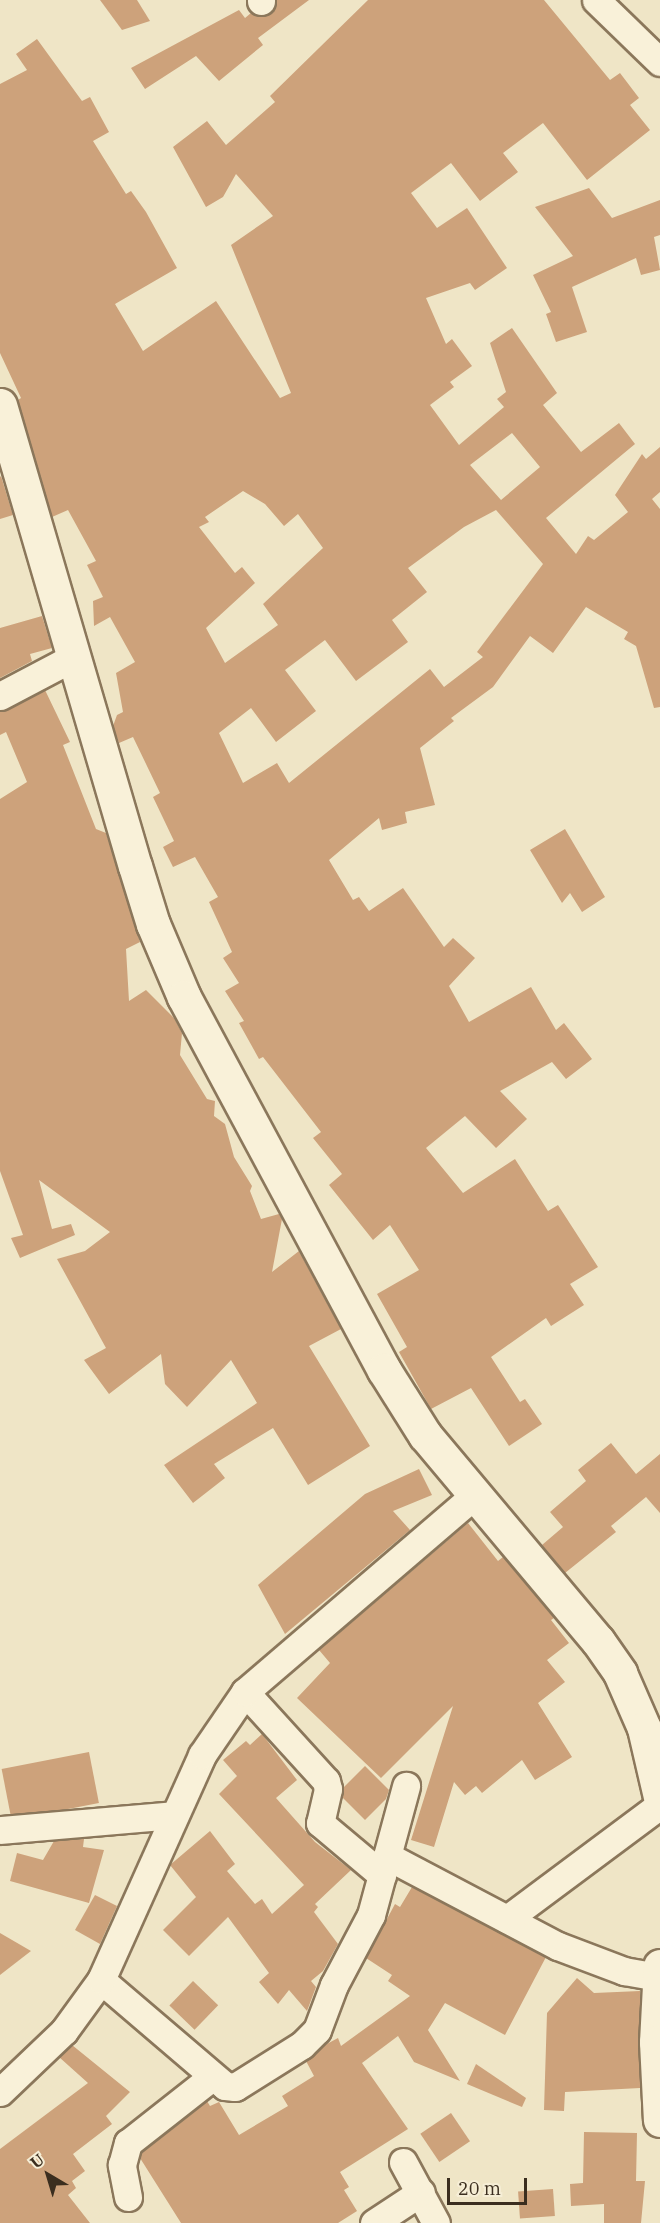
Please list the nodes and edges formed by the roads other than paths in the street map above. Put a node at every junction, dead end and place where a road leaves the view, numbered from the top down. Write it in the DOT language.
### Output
graph roads {
  1 [pos="596,0"];
  2 [pos="660,62"];
  3 [pos="0,405"];
  4 [pos="72,658"];
  5 [pos="0,696"];
  6 [pos="474,1496"];
  7 [pos="244,1692"];
  8 [pos="652,1727"];
  9 [pos="406,1786"];
  10 [pos="660,1797"];
  11 [pos="660,1805"];
  12 [pos="174,1815"];
  13 [pos="0,1830"];
  14 [pos="384,1866"];
  15 [pos="507,1919"];
  16 [pos="660,1966"];
  17 [pos="659,1977"];
  18 [pos="101,1980"];
  19 [pos="212,2077"];
  20 [pos="0,2092"];
  21 [pos="660,2120"];
  22 [pos="403,2162"];
  23 [pos="421,2192"];
  24 [pos="128,2197"];
  25 [pos="374,2223"];
  26 [pos="436,2223"];
  1 -- 2 [label="street"];
  3 -- 4 [label="main road"];
  4 -- 5 [label="street"];
  4 -- 6 [label="main road"];
  6 -- 7 [label="street"];
  6 -- 8 [label="main road"];
  7 -- 12 [label="street"];
  7 -- 14 [label="street"];
  8 -- 10 [label="main road"];
  9 -- 14 [label="street"];
  11 -- 15 [label="street"];
  12 -- 13 [label="street"];
  12 -- 18 [label="street"];
  14 -- 15 [label="street"];
  14 -- 19 [label="street"];
  15 -- 17 [label="street"];
  16 -- 17 [label="main road"];
  17 -- 21 [label="main road"];
  18 -- 19 [label="street"];
  18 -- 20 [label="street"];
  19 -- 24 [label="street"];
  22 -- 23 [label="street"];
  23 -- 25 [label="street"];
  23 -- 26 [label="street"];
}
